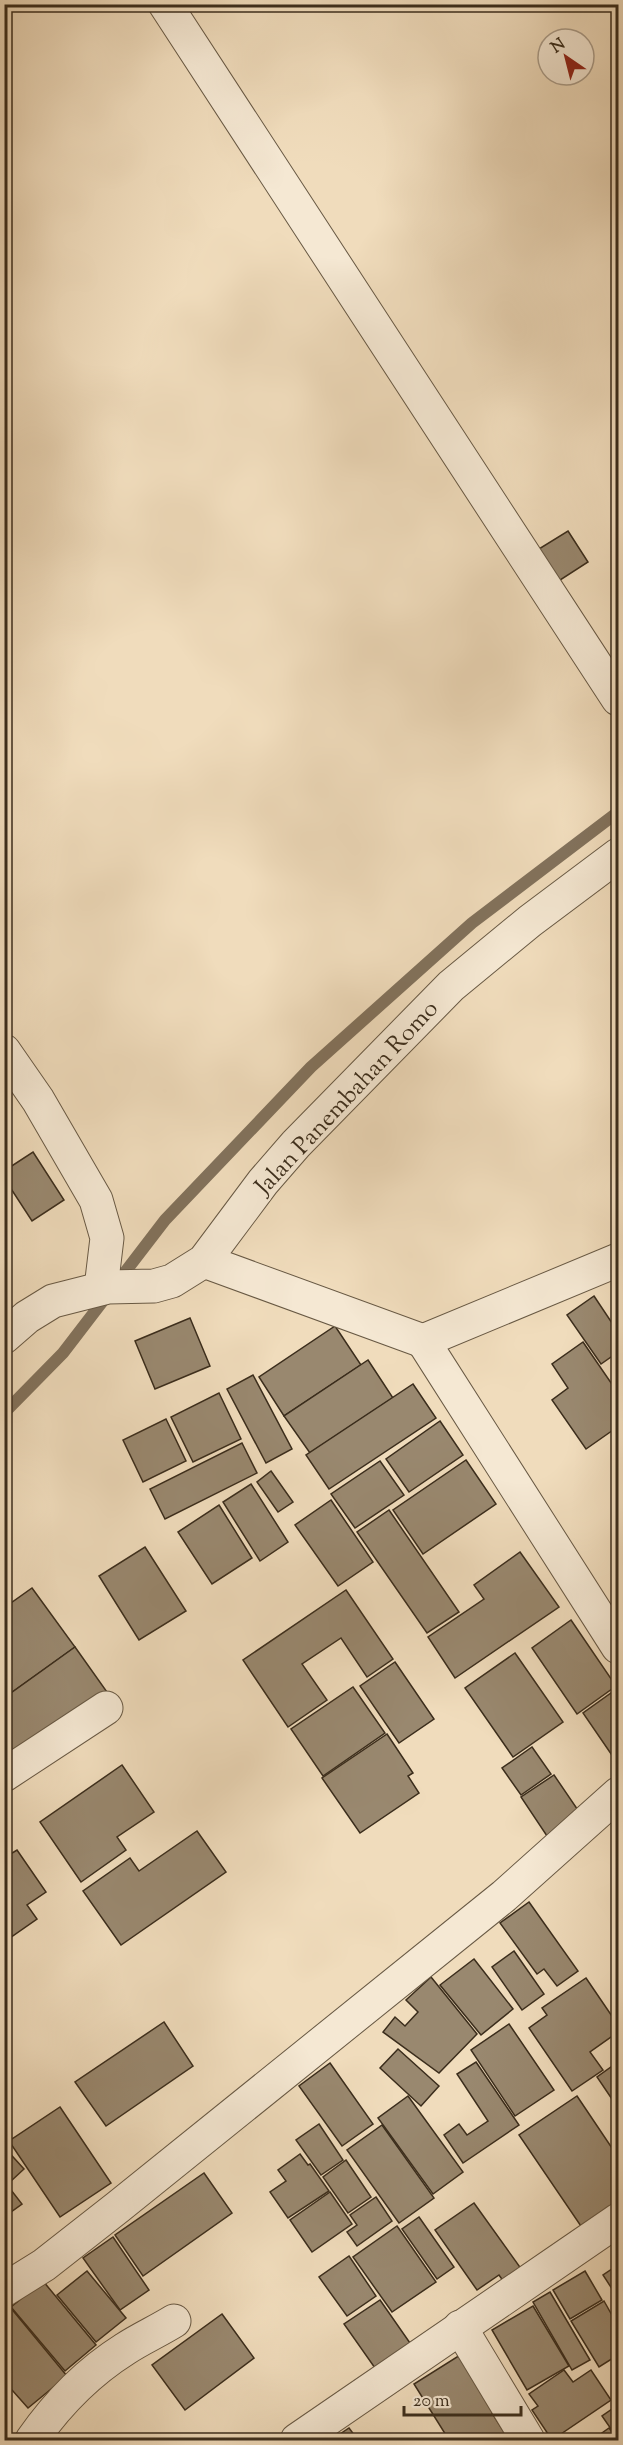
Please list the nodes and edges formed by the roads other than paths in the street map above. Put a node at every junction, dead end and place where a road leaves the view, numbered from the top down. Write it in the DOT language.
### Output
graph roads {
  1 [pos="165,4"];
  2 [pos="618,699"];
  3 [pos="618,855"];
  4 [pos="4,1051"];
  5 [pos="618,1260"];
  6 [pos="204,1261"];
  7 [pos="104,1287"];
  8 [pos="4,1337"];
  9 [pos="423,1341"];
  10 [pos="618,1647"];
  11 [pos="106,1708"];
  12 [pos="4,1775"];
  13 [pos="618,1794"];
  14 [pos="618,2220"];
  15 [pos="4,2290"];
  16 [pos="174,2321"];
  17 [pos="460,2327"];
  18 [pos="4,2435"];
  19 [pos="23,2440"];
  20 [pos="32,2440"];
  21 [pos="297,2440"];
  22 [pos="528,2440"];
  1 -- 2 [label="street"];
  3 -- 6 [label="street, Jalan Panembahan Romo"];
  4 -- 7 [label="street"];
  5 -- 9 [label="street"];
  6 -- 7 [label="street, Jalan Panembahan Romo"];
  6 -- 9 [label="street"];
  7 -- 8 [label="street, Jalan Panembahan Romo"];
  9 -- 10 [label="street"];
  11 -- 12 [label="street"];
  13 -- 15 [label="street"];
  14 -- 17 [label="street"];
  16 -- 20 [label="street"];
  17 -- 21 [label="street"];
  17 -- 22 [label="street"];
  18 -- 19 [label="street"];
}
